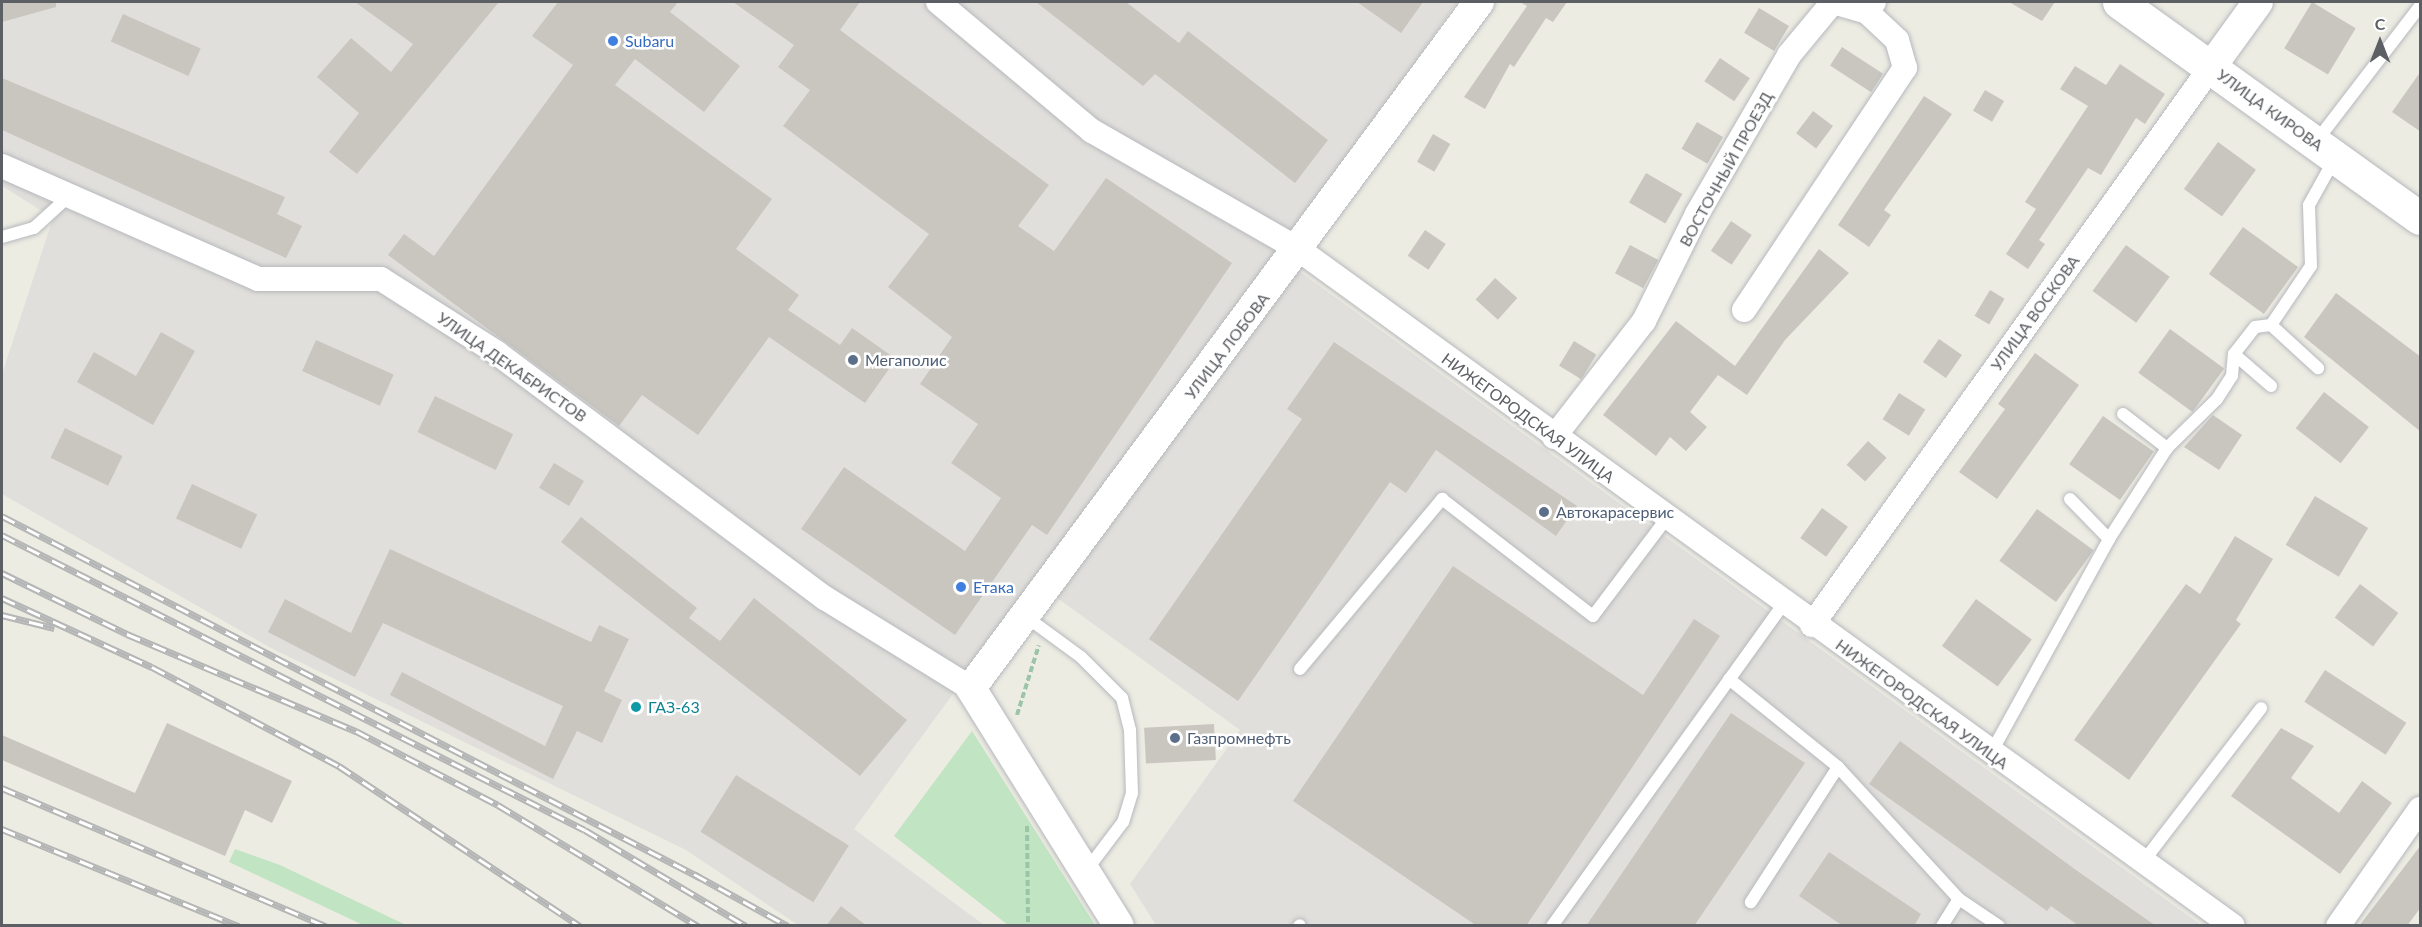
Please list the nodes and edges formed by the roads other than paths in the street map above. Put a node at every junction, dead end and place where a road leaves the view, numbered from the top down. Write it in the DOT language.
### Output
graph roads {
  1 [pos="938,2"];
  2 [pos="1479,2"];
  3 [pos="2119,2"];
  4 [pos="2258,2"];
  5 [pos="2421,6"];
  6 [pos="1870,7"];
  7 [pos="2211,67"];
  8 [pos="2325,150"];
  9 [pos="2,166"];
  10 [pos="69,196"];
  11 [pos="2421,218"];
  12 [pos="2,237"];
  13 [pos="1298,249"];
  14 [pos="1744,310"];
  15 [pos="2271,325"];
  16 [pos="2234,354"];
  17 [pos="2318,368"];
  18 [pos="2271,386"];
  19 [pos="2123,414"];
  20 [pos="1554,437"];
  21 [pos="2168,448"];
  22 [pos="2070,499"];
  23 [pos="1666,519"];
  24 [pos="2109,539"];
  25 [pos="1783,604"];
  26 [pos="1034,623"];
  27 [pos="1812,625"];
  28 [pos="1300,669"];
  29 [pos="1729,679"];
  30 [pos="971,688"];
  31 [pos="2261,708"];
  32 [pos="1991,753"];
  33 [pos="1838,767"];
  34 [pos="2421,809"];
  35 [pos="2143,862"];
  36 [pos="1086,871"];
  37 [pos="1959,899"];
  38 [pos="1751,902"];
  39 [pos="1119,926"];
  40 [pos="1552,926"];
  41 [pos="1942,926"];
  42 [pos="1999,926"];
  43 [pos="2233,926"];
  44 [pos="2338,926"];
  1 -- 13 [label="street, НИЖЕГОРОДСКАЯ УЛИЦА"];
  2 -- 13 [label="street, УЛИЦА ЛОБОВА"];
  3 -- 7 [label="main road, УЛИЦА КИРОВА"];
  4 -- 7 [label="street, УЛИЦА ВОСКОВА"];
  5 -- 8 [label="lane"];
  6 -- 14 [label="street"];
  6 -- 20 [label="street, ВОСТОЧНЫЙ ПРОЕЗД"];
  7 -- 8 [label="main road, УЛИЦА КИРОВА"];
  7 -- 27 [label="street, УЛИЦА ВОСКОВА"];
  8 -- 11 [label="main road, УЛИЦА КИРОВА"];
  8 -- 15 [label="lane"];
  9 -- 10 [label="street, УЛИЦА ДЕКАБРИСТОВ"];
  10 -- 12 [label="lane"];
  10 -- 30 [label="street, УЛИЦА ДЕКАБРИСТОВ"];
  13 -- 20 [label="street, НИЖЕГОРОДСКАЯ УЛИЦА"];
  13 -- 26 [label="street, УЛИЦА ЛОБОВА"];
  15 -- 16 [label="lane"];
  15 -- 17 [label="lane"];
  16 -- 18 [label="lane"];
  16 -- 21 [label="lane"];
  19 -- 21 [label="lane"];
  20 -- 23 [label="street, НИЖЕГОРОДСКАЯ УЛИЦА"];
  21 -- 24 [label="lane"];
  22 -- 24 [label="lane"];
  23 -- 25 [label="street, НИЖЕГОРОДСКАЯ УЛИЦА"];
  23 -- 28 [label="lane"];
  24 -- 32 [label="lane"];
  25 -- 27 [label="street, НИЖЕГОРОДСКАЯ УЛИЦА"];
  25 -- 29 [label="lane"];
  26 -- 30 [label="street, УЛИЦА ЛОБОВА"];
  26 -- 36 [label="lane"];
  27 -- 32 [label="street, НИЖЕГОРОДСКАЯ УЛИЦА"];
  29 -- 33 [label="lane"];
  29 -- 40 [label="lane"];
  30 -- 36 [label="street"];
  31 -- 35 [label="lane"];
  32 -- 35 [label="street, НИЖЕГОРОДСКАЯ УЛИЦА"];
  33 -- 37 [label="lane"];
  33 -- 38 [label="lane"];
  34 -- 44 [label="street"];
  35 -- 43 [label="street, НИЖЕГОРОДСКАЯ УЛИЦА"];
  36 -- 39 [label="street"];
  37 -- 41 [label="lane"];
  37 -- 42 [label="lane"];
}
